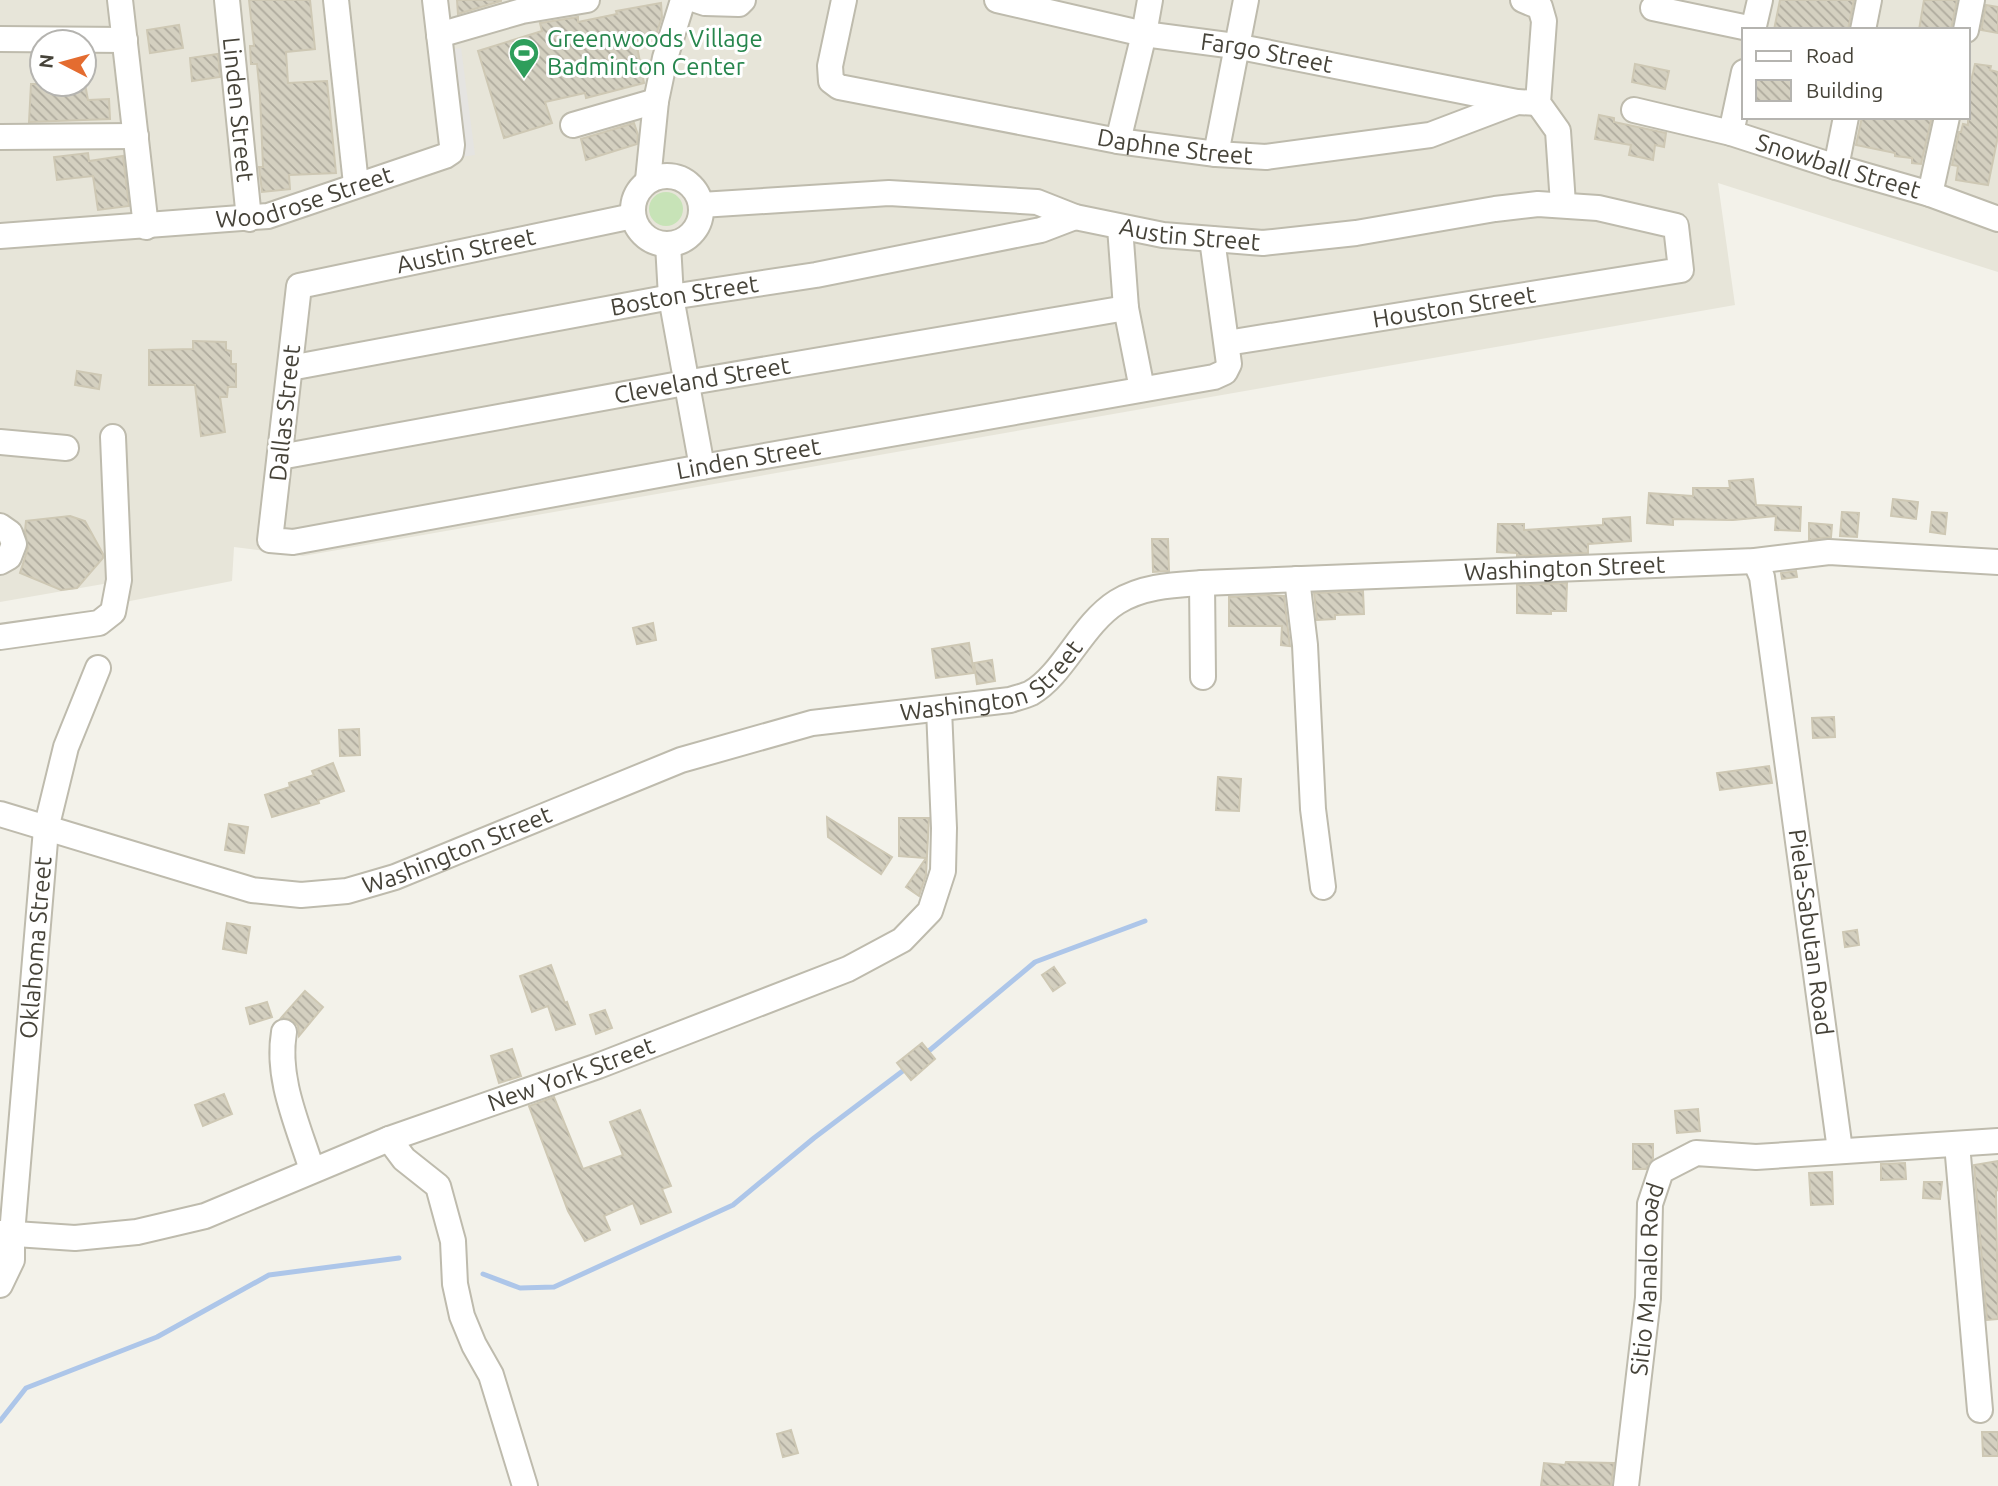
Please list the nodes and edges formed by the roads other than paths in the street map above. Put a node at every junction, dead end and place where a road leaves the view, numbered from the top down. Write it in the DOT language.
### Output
graph roads {
  1 [pos="120,0"];
  2 [pos="227,0"];
  3 [pos="336,0"];
  4 [pos="435,0"];
  5 [pos="587,0"];
  6 [pos="683,0"];
  7 [pos="697,0"];
  8 [pos="743,0"];
  9 [pos="844,0"];
  10 [pos="997,0"];
  11 [pos="1150,0"];
  12 [pos="1246,0"];
  13 [pos="1760,0"];
  14 [pos="1869,0"];
  15 [pos="1972,0"];
  16 [pos="1531,3"];
  17 [pos="1653,8"];
  18 [pos="1748,28"];
  19 [pos="1753,28"];
  20 [pos="1863,28"];
  21 [pos="1966,28"];
  22 [pos="439,34"];
  23 [pos="1144,34"];
  24 [pos="0,38"];
  25 [pos="125,40"];
  26 [pos="1236,46"];
  27 [pos="1742,81"];
  28 [pos="656,101"];
  29 [pos="1527,102"];
  30 [pos="1634,110"];
  31 [pos="1846,119"];
  32 [pos="1947,119"];
  33 [pos="573,125"];
  34 [pos="1731,132"];
  35 [pos="136,136"];
  36 [pos="0,137"];
  37 [pos="1118,141"];
  38 [pos="1216,154"];
  39 [pos="1836,167"];
  40 [pos="677,176"];
  41 [pos="648,180"];
  42 [pos="356,184"];
  43 [pos="1930,194"];
  44 [pos="1563,204"];
  45 [pos="701,205"];
  46 [pos="633,216"];
  47 [pos="1075,217"];
  48 [pos="249,219"];
  49 [pos="1998,219"];
  50 [pos="146,226"];
  51 [pos="1120,227"];
  52 [pos="0,236"];
  53 [pos="1212,239"];
  54 [pos="668,244"];
  55 [pos="1681,270"];
  56 [pos="299,286"];
  57 [pos="671,297"];
  58 [pos="1126,308"];
  59 [pos="1227,343"];
  60 [pos="290,368"];
  61 [pos="685,383"];
  62 [pos="1142,389"];
  63 [pos="113,437"];
  64 [pos="0,442"];
  65 [pos="66,448"];
  66 [pos="280,457"];
  67 [pos="702,467"];
  68 [pos="0,526"];
  69 [pos="270,540"];
  70 [pos="1755,561"];
  71 [pos="0,562"];
  72 [pos="1998,562"];
  73 [pos="1297,579"];
  74 [pos="1202,583"];
  75 [pos="0,637"];
  76 [pos="97,668"];
  77 [pos="1203,677"];
  78 [pos="939,709"];
  79 [pos="0,814"];
  80 [pos="47,829"];
  81 [pos="1323,887"];
  82 [pos="284,1032"];
  83 [pos="389,1139"];
  84 [pos="1998,1141"];
  85 [pos="1957,1144"];
  86 [pos="1840,1150"];
  87 [pos="312,1170"];
  88 [pos="6,1233"];
  89 [pos="0,1285"];
  90 [pos="1980,1410"];
  91 [pos="525,1486"];
  92 [pos="1626,1486"];
  1 -- 25 [label="street"];
  2 -- 48 [label="street, Linden Street"];
  3 -- 42 [label="street"];
  4 -- 22 [label="street, Woodrose Street"];
  5 -- 22 [label="street"];
  6 -- 28 [label="street"];
  7 -- 8 [label="street"];
  7 -- 40 [label="street"];
  9 -- 37 [label="street, Daphne Street"];
  10 -- 23 [label="street, Fargo Street"];
  11 -- 23 [label="street"];
  12 -- 26 [label="street"];
  13 -- 19 [label="street"];
  14 -- 20 [label="street"];
  15 -- 21 [label="street"];
  16 -- 29 [label="street"];
  17 -- 18 [label="street"];
  22 -- 42 [label="street, Woodrose Street"];
  23 -- 26 [label="street, Fargo Street"];
  23 -- 37 [label="street"];
  24 -- 25 [label="street"];
  25 -- 35 [label="street"];
  26 -- 29 [label="street, Fargo Street"];
  26 -- 38 [label="street"];
  27 -- 34 [label="street"];
  28 -- 33 [label="street"];
  28 -- 41 [label="street"];
  29 -- 38 [label="street, Daphne Street"];
  29 -- 44 [label="street"];
  30 -- 34 [label="street, Snowball Street"];
  31 -- 39 [label="street"];
  32 -- 43 [label="street"];
  34 -- 39 [label="street, Snowball Street"];
  35 -- 36 [label="street"];
  35 -- 50 [label="street"];
  37 -- 38 [label="street, Daphne Street"];
  39 -- 43 [label="street, Snowball Street"];
  40 -- 41 [label="street"];
  40 -- 45 [label="street"];
  41 -- 46 [label="street"];
  42 -- 48 [label="street, Woodrose Street"];
  43 -- 49 [label="street, Snowball Street"];
  44 -- 53 [label="street, Austin Street"];
  44 -- 55 [label="street, Austin Street"];
  45 -- 47 [label="street, Austin Street"];
  45 -- 54 [label="street"];
  46 -- 54 [label="street"];
  46 -- 56 [label="street, Austin Street"];
  47 -- 51 [label="street, Austin Street"];
  47 -- 57 [label="street, Boston Street"];
  48 -- 50 [label="street, Woodrose Street"];
  50 -- 52 [label="street, Woodrose Street"];
  51 -- 53 [label="street, Austin Street"];
  51 -- 58 [label="street"];
  53 -- 59 [label="street"];
  54 -- 57 [label="street"];
  55 -- 59 [label="street, Houston Street"];
  56 -- 60 [label="street, Dallas Street"];
  57 -- 60 [label="street, Boston Street"];
  57 -- 61 [label="street"];
  58 -- 61 [label="street, Cleveland Street"];
  58 -- 62 [label="street"];
  59 -- 62 [label="street, Linden Street"];
  60 -- 66 [label="street, Dallas Street"];
  61 -- 66 [label="street, Cleveland Street"];
  61 -- 67 [label="street"];
  62 -- 67 [label="street, Linden Street"];
  63 -- 75 [label="street"];
  64 -- 65 [label="street"];
  66 -- 69 [label="street, Dallas Street"];
  67 -- 69 [label="street, Linden Street"];
  68 -- 71 [label="street"];
  70 -- 72 [label="street, Washington Street"];
  70 -- 73 [label="street, Washington Street"];
  70 -- 86 [label="street, Piela-Sabutan Road"];
  73 -- 74 [label="street, Washington Street"];
  73 -- 81 [label="street"];
  74 -- 77 [label="street"];
  74 -- 78 [label="street, Washington Street"];
  76 -- 80 [label="street, Oklahoma Street"];
  78 -- 80 [label="street, Washington Street"];
  78 -- 83 [label="street, New York Street"];
  79 -- 80 [label="street, Washington Street"];
  80 -- 88 [label="street, Oklahoma Street"];
  82 -- 87 [label="street"];
  83 -- 87 [label="street, New York Street"];
  83 -- 91 [label="street"];
  84 -- 85 [label="street"];
  85 -- 86 [label="street"];
  85 -- 90 [label="street"];
  86 -- 92 [label="street, Sitio Manalo Road"];
  87 -- 88 [label="street, New York Street"];
  88 -- 89 [label="street, Oklahoma Street"];
}
